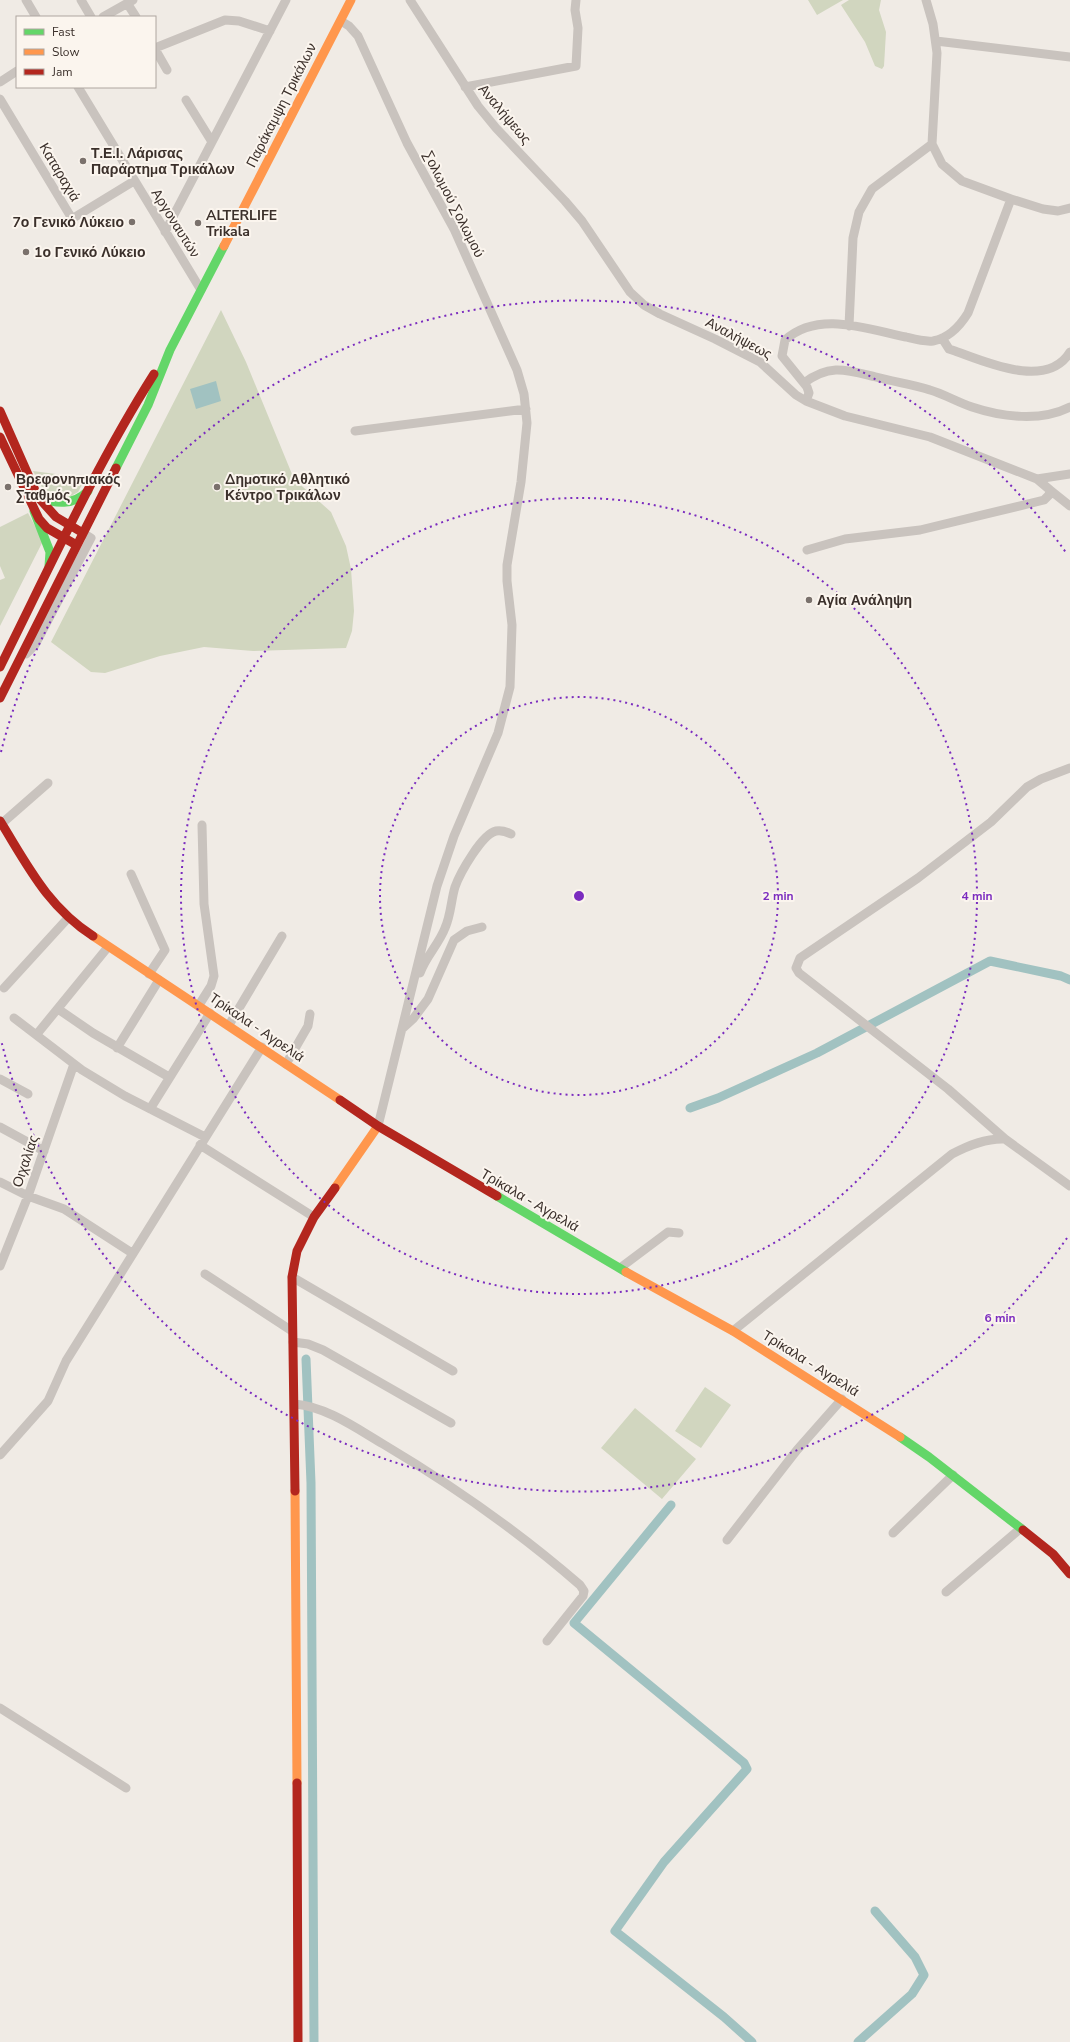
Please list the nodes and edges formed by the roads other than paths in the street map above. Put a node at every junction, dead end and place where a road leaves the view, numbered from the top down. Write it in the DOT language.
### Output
graph roads {
  1 [pos="26,0"];
  2 [pos="80,0"];
  3 [pos="286,0"];
  4 [pos="351,0"];
  5 [pos="410,0"];
  6 [pos="576,0"];
  7 [pos="926,0"];
  8 [pos="130,2"];
  9 [pos="35,16"];
  10 [pos="89,16"];
  11 [pos="105,16"];
  12 [pos="136,16"];
  13 [pos="341,21"];
  14 [pos="270,31"];
  15 [pos="936,41"];
  16 [pos="156,48"];
  17 [pos="156,50"];
  18 [pos="1070,57"];
  19 [pos="167,70"];
  20 [pos="16,72"];
  21 [pos="0,82"];
  22 [pos="465,87"];
  23 [pos="79,88"];
  24 [pos="0,100"];
  25 [pos="186,100"];
  26 [pos="212,142"];
  27 [pos="932,144"];
  28 [pos="134,181"];
  29 [pos="1011,199"];
  30 [pos="1070,208"];
  31 [pos="165,232"];
  32 [pos="201,290"];
  33 [pos="849,326"];
  34 [pos="942,338"];
  35 [pos="170,350"];
  36 [pos="1070,352"];
  37 [pos="804,383"];
  38 [pos="806,401"];
  39 [pos="1070,407"];
  40 [pos="526,409"];
  41 [pos="0,411"];
  42 [pos="355,432"];
  43 [pos="0,437"];
  44 [pos="15,443"];
  45 [pos="3,449"];
  46 [pos="1070,474"];
  47 [pos="1036,479"];
  48 [pos="90,488"];
  49 [pos="1050,490"];
  50 [pos="38,497"];
  51 [pos="1070,506"];
  52 [pos="34,511"];
  53 [pos="71,526"];
  54 [pos="83,533"];
  55 [pos="64,538"];
  56 [pos="81,547"];
  57 [pos="807,550"];
  58 [pos="48,570"];
  59 [pos="0,667"];
  60 [pos="0,698"];
  61 [pos="1070,768"];
  62 [pos="48,783"];
  63 [pos="0,823"];
  64 [pos="202,825"];
  65 [pos="511,834"];
  66 [pos="131,874"];
  67 [pos="68,918"];
  68 [pos="482,927"];
  69 [pos="282,936"];
  70 [pos="108,947"];
  71 [pos="149,974"];
  72 [pos="159,980"];
  73 [pos="4,988"];
  74 [pos="412,988"];
  75 [pos="199,1005"];
  76 [pos="58,1009"];
  77 [pos="210,1013"];
  78 [pos="310,1014"];
  79 [pos="14,1018"];
  80 [pos="229,1025"];
  81 [pos="402,1029"];
  82 [pos="37,1034"];
  83 [pos="262,1047"];
  84 [pos="117,1048"];
  85 [pos="74,1064"];
  86 [pos="286,1064"];
  87 [pos="169,1077"];
  88 [pos="0,1079"];
  89 [pos="28,1094"];
  90 [pos="150,1109"];
  91 [pos="378,1126"];
  92 [pos="0,1127"];
  93 [pos="1005,1138"];
  94 [pos="202,1141"];
  95 [pos="44,1150"];
  96 [pos="0,1182"];
  97 [pos="1070,1186"];
  98 [pos="28,1196"];
  99 [pos="314,1217"];
  100 [pos="679,1233"];
  101 [pos="132,1253"];
  102 [pos="0,1266"];
  103 [pos="620,1268"];
  104 [pos="205,1274"];
  105 [pos="292,1277"];
  106 [pos="292,1331"];
  107 [pos="733,1331"];
  108 [pos="292,1342"];
  109 [pos="453,1371"];
  110 [pos="842,1399"];
  111 [pos="299,1405"];
  112 [pos="451,1423"];
  113 [pos="0,1455"];
  114 [pos="953,1475"];
  115 [pos="1021,1528"];
  116 [pos="893,1533"];
  117 [pos="727,1540"];
  118 [pos="1070,1574"];
  119 [pos="946,1592"];
  120 [pos="547,1641"];
  121 [pos="0,1708"];
  122 [pos="126,1788"];
  123 [pos="298,2042"];
  1 -- 9 [label="street"];
  2 -- 10 [label="street"];
  3 -- 14 [label="street"];
  4 -- 13 [label="main road, Παράκαμψη Τρικάλων"];
  5 -- 22 [label="street, Αναλήψεως"];
  6 -- 22 [label="street"];
  7 -- 15 [label="street"];
  8 -- 11 [label="street"];
  8 -- 12 [label="street"];
  13 -- 32 [label="main road, Παράκαμψη Τρικάλων"];
  13 -- 40 [label="street, Σολωμού Σολωμού"];
  14 -- 16 [label="street"];
  14 -- 26 [label="street"];
  15 -- 18 [label="street"];
  15 -- 27 [label="street"];
  17 -- 19 [label="street"];
  20 -- 21 [label="street"];
  22 -- 38 [label="street, Αναλήψεως"];
  23 -- 28 [label="street, Αργοναυτών"];
  24 -- 28 [label="street, Καταραχιά"];
  25 -- 26 [label="street"];
  26 -- 31 [label="street"];
  27 -- 29 [label="street"];
  27 -- 33 [label="street"];
  28 -- 31 [label="street, Αργοναυτών"];
  29 -- 30 [label="street"];
  29 -- 34 [label="street"];
  31 -- 32 [label="street, Αργοναυτών"];
  32 -- 35 [label="main road, Παράκαμψη Τρικάλων"];
  33 -- 34 [label="street"];
  33 -- 37 [label="street"];
  34 -- 36 [label="street"];
  35 -- 48 [label="main road, Παράκαμψη Τρικάλων"];
  35 -- 54 [label="main road, Παράκαμψη Τρικάλων"];
  37 -- 38 [label="street"];
  37 -- 39 [label="street"];
  38 -- 47 [label="street, Αναλήψεως"];
  40 -- 42 [label="street"];
  40 -- 74 [label="street, Σολωμού Σολωμού"];
  41 -- 44 [label="main road"];
  43 -- 45 [label="main road"];
  44 -- 45 [label="street"];
  44 -- 50 [label="main road"];
  45 -- 52 [label="main road"];
  46 -- 47 [label="street"];
  47 -- 49 [label="street, Αναλήψεως"];
  48 -- 50 [label="main road"];
  48 -- 53 [label="main road, Παράκαμψη Τρικάλων"];
  49 -- 51 [label="street, Αναλήψεως"];
  49 -- 57 [label="street"];
  50 -- 53 [label="main road"];
  52 -- 55 [label="main road"];
  52 -- 58 [label="main road"];
  53 -- 54 [label="main road"];
  53 -- 55 [label="main road, Παράκαμψη Τρικάλων"];
  54 -- 56 [label="main road, Παράκαμψη Τρικάλων"];
  55 -- 56 [label="main road"];
  55 -- 58 [label="main road, Παράκαμψη Τρικάλων"];
  56 -- 60 [label="main road, Παράκαμψη Τρικάλων"];
  58 -- 59 [label="main road, Παράκαμψη Τρικάλων"];
  61 -- 93 [label="street"];
  62 -- 63 [label="street"];
  63 -- 67 [label="main road, Τρίκαλα - Αγρελιά"];
  64 -- 75 [label="street"];
  65 -- 74 [label="street"];
  66 -- 71 [label="street"];
  67 -- 70 [label="main road, Τρίκαλα - Αγρελιά"];
  67 -- 73 [label="street"];
  68 -- 81 [label="street"];
  69 -- 80 [label="street"];
  70 -- 71 [label="main road, Τρίκαλα - Αγρελιά"];
  70 -- 76 [label="street"];
  71 -- 72 [label="main road, Τρίκαλα - Αγρελιά"];
  72 -- 75 [label="main road, Τρίκαλα - Αγρελιά"];
  72 -- 84 [label="street"];
  74 -- 81 [label="street"];
  75 -- 77 [label="main road, Τρίκαλα - Αγρελιά"];
  76 -- 82 [label="street"];
  76 -- 84 [label="street"];
  77 -- 80 [label="main road, Τρίκαλα - Αγρελιά"];
  77 -- 87 [label="street"];
  78 -- 86 [label="street"];
  79 -- 82 [label="street"];
  80 -- 83 [label="main road, Τρίκαλα - Αγρελιά"];
  81 -- 91 [label="street"];
  82 -- 85 [label="street"];
  83 -- 86 [label="main road, Τρίκαλα - Αγρελιά"];
  83 -- 94 [label="street"];
  84 -- 87 [label="street"];
  85 -- 90 [label="street"];
  85 -- 95 [label="street, Οιχαλίας"];
  86 -- 91 [label="main road, Τρίκαλα - Αγρελιά"];
  87 -- 90 [label="street"];
  88 -- 89 [label="street"];
  90 -- 94 [label="street"];
  91 -- 99 [label="main road"];
  91 -- 103 [label="main road, Τρίκαλα - Αγρελιά"];
  92 -- 95 [label="street"];
  93 -- 97 [label="street"];
  93 -- 107 [label="street"];
  94 -- 99 [label="street"];
  94 -- 101 [label="street"];
  95 -- 98 [label="street, Οιχαλίας"];
  96 -- 98 [label="street"];
  98 -- 101 [label="street"];
  98 -- 102 [label="street, Οιχαλίας"];
  99 -- 105 [label="main road"];
  100 -- 103 [label="street"];
  101 -- 113 [label="street"];
  103 -- 107 [label="main road, Τρίκαλα - Αγρελιά"];
  104 -- 106 [label="street"];
  105 -- 106 [label="main road"];
  105 -- 109 [label="street"];
  106 -- 108 [label="main road"];
  107 -- 110 [label="main road, Τρίκαλα - Αγρελιά"];
  108 -- 111 [label="main road"];
  108 -- 112 [label="street"];
  110 -- 114 [label="main road, Τρίκαλα - Αγρελιά"];
  110 -- 117 [label="street"];
  111 -- 120 [label="street"];
  111 -- 123 [label="main road"];
  114 -- 115 [label="main road, Τρίκαλα - Αγρελιά"];
  114 -- 116 [label="street"];
  115 -- 118 [label="main road, Τρίκαλα - Αγρελιά"];
  115 -- 119 [label="street"];
  121 -- 122 [label="street"];
}
